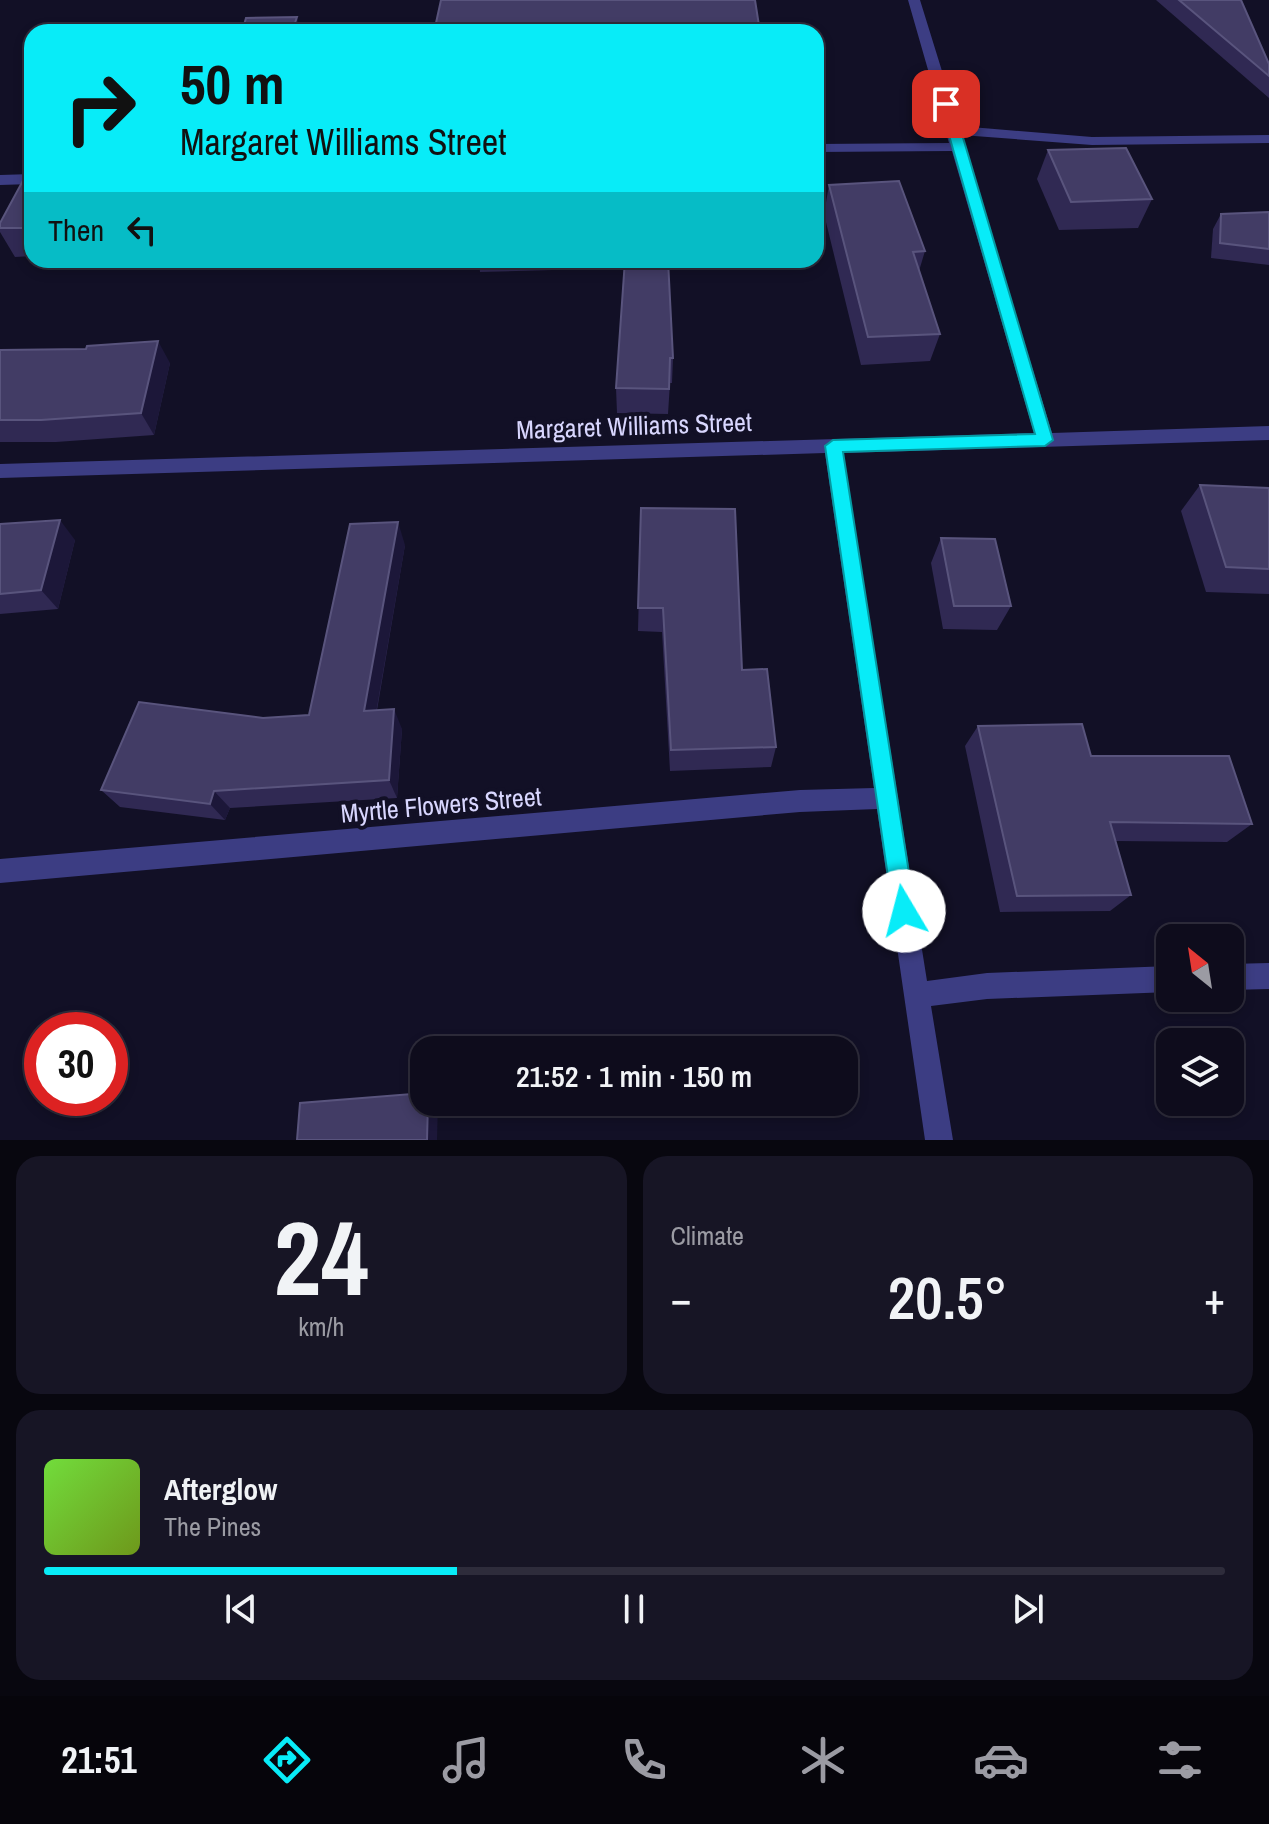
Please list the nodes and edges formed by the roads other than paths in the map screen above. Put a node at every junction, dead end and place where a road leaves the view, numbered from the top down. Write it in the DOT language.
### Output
graph roads {
  1 [pos="914,0"];
  2 [pos="954,130"];
  3 [pos="1269,139"];
  4 [pos="959,147"];
  5 [pos="824,148"];
  6 [pos="24,179"];
  7 [pos="0,180"];
  8 [pos="1269,433"];
  9 [pos="1045,440"];
  10 [pos="833,446"];
  11 [pos="0,471"];
  12 [pos="887,798"];
  13 [pos="0,871"];
  14 [pos="1269,976"];
  15 [pos="1244,977"];
  16 [pos="1156,980"];
  17 [pos="917,995"];
  18 [pos="939,1140"];
  1 -- 2 [label="street"];
  2 -- 3 [label="street"];
  2 -- 4 [label="street"];
  4 -- 5 [label="street"];
  4 -- 9 [label="street"];
  6 -- 7 [label="street"];
  8 -- 9 [label="street, Margaret Williams Street"];
  9 -- 10 [label="street, Margaret Williams Street"];
  10 -- 11 [label="street, Margaret Williams Street"];
  10 -- 12 [label="street"];
  12 -- 13 [label="street, Myrtle Flowers Street"];
  12 -- 17 [label="street"];
  14 -- 15 [label="street"];
  16 -- 17 [label="street"];
  17 -- 18 [label="street"];
}
